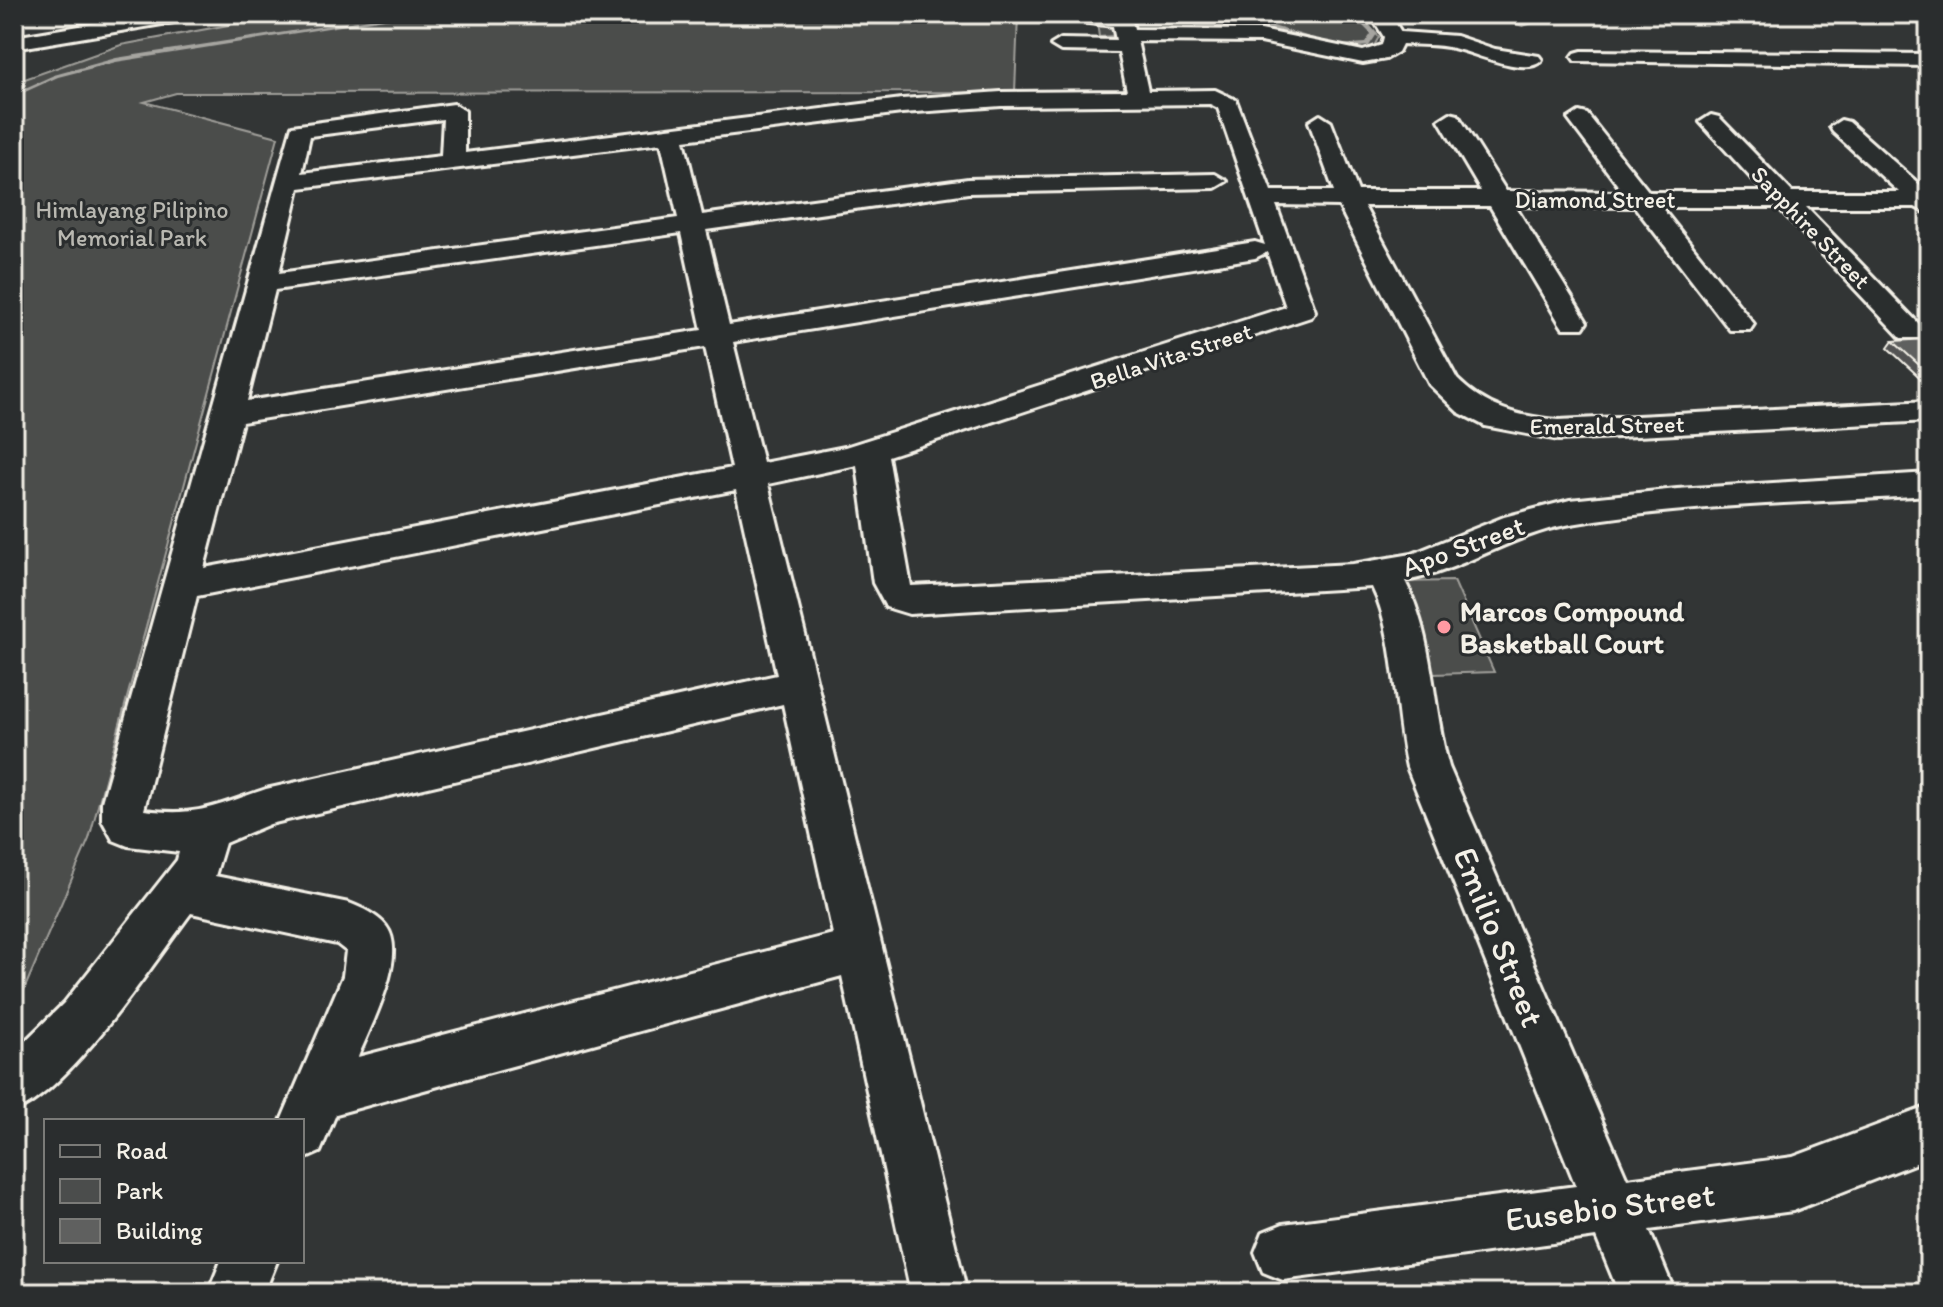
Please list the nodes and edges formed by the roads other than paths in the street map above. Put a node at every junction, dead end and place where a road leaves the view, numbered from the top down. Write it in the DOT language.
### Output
graph roads {
  1 [pos="186,14"];
  2 [pos="1380,14"];
  3 [pos="1073,15"];
  4 [pos="1126,29"];
  5 [pos="1394,37"];
  6 [pos="14,43"];
  7 [pos="1061,45"];
  8 [pos="1582,57"];
  9 [pos="1532,60"];
  10 [pos="1929,60"];
  11 [pos="1132,97"];
  12 [pos="1553,119"];
  13 [pos="1422,120"];
  14 [pos="1320,122"];
  15 [pos="1739,122"];
  16 [pos="1841,127"];
  17 [pos="671,135"];
  18 [pos="453,162"];
  19 [pos="1215,181"];
  20 [pos="288,182"];
  21 [pos="1262,198"];
  22 [pos="1349,199"];
  23 [pos="1498,199"];
  24 [pos="1642,199"];
  25 [pos="1785,199"];
  26 [pos="1926,202"];
  27 [pos="692,224"];
  28 [pos="1255,250"];
  29 [pos="266,283"];
  30 [pos="1573,322"];
  31 [pos="1740,324"];
  32 [pos="1911,332"];
  33 [pos="718,335"];
  34 [pos="1929,411"];
  35 [pos="229,414"];
  36 [pos="871,452"];
  37 [pos="751,477"];
  38 [pos="1929,484"];
  39 [pos="1383,574"];
  40 [pos="179,586"];
  41 [pos="799,685"];
  42 [pos="206,831"];
  43 [pos="181,890"];
  44 [pos="859,949"];
  45 [pos="14,1087"];
  46 [pos="310,1114"];
  47 [pos="1927,1139"];
  48 [pos="1610,1207"];
  49 [pos="1283,1252"];
  50 [pos="248,1263"];
  51 [pos="236,1293"];
  52 [pos="939,1293"];
  53 [pos="1647,1293"];
  1 -- 6 [label="street"];
  2 -- 5 [label="street"];
  3 -- 4 [label="street"];
  4 -- 5 [label="street"];
  4 -- 7 [label="street"];
  4 -- 11 [label="street"];
  5 -- 9 [label="street"];
  8 -- 10 [label="street"];
  11 -- 17 [label="street"];
  11 -- 21 [label="street, Bella Vita Street"];
  12 -- 24 [label="street"];
  13 -- 23 [label="street"];
  14 -- 22 [label="street, Emerald Street"];
  15 -- 25 [label="street, Sapphire Street"];
  16 -- 26 [label="street"];
  17 -- 18 [label="street"];
  17 -- 27 [label="street"];
  18 -- 20 [label="street"];
  18 -- 20 [label="street"];
  19 -- 27 [label="street"];
  20 -- 29 [label="street"];
  21 -- 22 [label="street, Diamond Street"];
  21 -- 36 [label="street, Bella Vita Street"];
  22 -- 23 [label="street, Diamond Street"];
  22 -- 34 [label="street, Emerald Street"];
  23 -- 24 [label="street, Diamond Street"];
  23 -- 30 [label="street"];
  24 -- 25 [label="street, Diamond Street"];
  24 -- 31 [label="street"];
  25 -- 26 [label="street, Diamond Street"];
  25 -- 32 [label="street, Sapphire Street"];
  27 -- 29 [label="street"];
  27 -- 33 [label="street"];
  28 -- 33 [label="street"];
  29 -- 35 [label="street"];
  33 -- 35 [label="street"];
  33 -- 37 [label="street"];
  35 -- 40 [label="street"];
  36 -- 37 [label="street"];
  36 -- 39 [label="street, Apo Street"];
  37 -- 40 [label="street"];
  37 -- 41 [label="street"];
  38 -- 39 [label="street, Apo Street"];
  39 -- 48 [label="street, Emilio Street"];
  40 -- 42 [label="street"];
  41 -- 42 [label="street"];
  41 -- 44 [label="street"];
  42 -- 43 [label="street"];
  43 -- 45 [label="street"];
  43 -- 46 [label="street"];
  44 -- 46 [label="street"];
  44 -- 52 [label="street"];
  47 -- 48 [label="street, Eusebio Street"];
  48 -- 49 [label="street, Eusebio Street"];
  48 -- 53 [label="street, Emilio Street"];
  50 -- 51 [label="street"];
}
